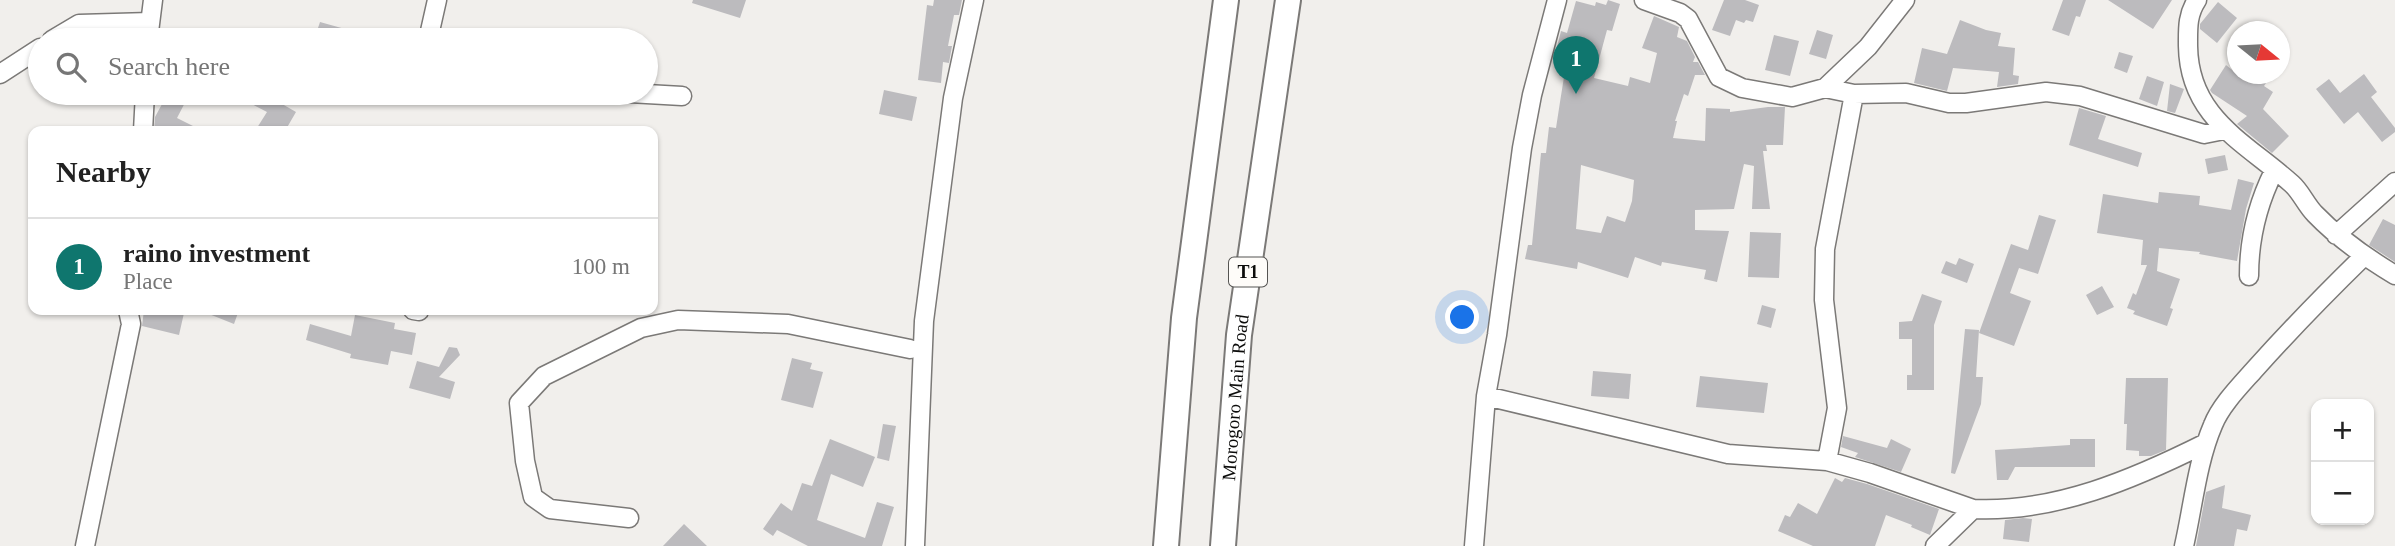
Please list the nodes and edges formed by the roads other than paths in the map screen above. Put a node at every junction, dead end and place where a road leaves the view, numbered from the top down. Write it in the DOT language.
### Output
graph roads {
  1 [pos="153,0"];
  2 [pos="437,0"];
  3 [pos="974,0"];
  4 [pos="1226,0"];
  5 [pos="1288,0"];
  6 [pos="1557,0"];
  7 [pos="1644,0"];
  8 [pos="1905,0"];
  9 [pos="2196,0"];
  10 [pos="150,22"];
  11 [pos="72,28"];
  12 [pos="149,28"];
  13 [pos="431,28"];
  14 [pos="28,56"];
  15 [pos="0,74"];
  16 [pos="1825,88"];
  17 [pos="1854,94"];
  18 [pos="658,95"];
  19 [pos="682,96"];
  20 [pos="144,105"];
  21 [pos="143,126"];
  22 [pos="2224,130"];
  23 [pos="2274,171"];
  24 [pos="2395,182"];
  25 [pos="2336,235"];
  26 [pos="2364,256"];
  27 [pos="2395,275"];
  28 [pos="2249,276"];
  29 [pos="129,317"];
  30 [pos="910,349"];
  31 [pos="1486,396"];
  32 [pos="2206,443"];
  33 [pos="1826,461"];
  34 [pos="1973,509"];
  35 [pos="629,518"];
  36 [pos="85,546"];
  37 [pos="915,546"];
  38 [pos="1166,546"];
  39 [pos="1223,546"];
  40 [pos="1474,546"];
  41 [pos="1936,546"];
  42 [pos="2184,546"];
  1 -- 10 [label="street"];
  2 -- 13 [label="street"];
  3 -- 37 [label="street"];
  4 -- 38 [label="highway"];
  5 -- 39 [label="highway, Morogoro Main Road / T1"];
  6 -- 31 [label="street"];
  7 -- 16 [label="street"];
  8 -- 16 [label="street"];
  9 -- 22 [label="street"];
  10 -- 11 [label="street"];
  10 -- 12 [label="street"];
  14 -- 15 [label="street"];
  16 -- 17 [label="street"];
  17 -- 22 [label="street"];
  17 -- 33 [label="street"];
  18 -- 19 [label="street"];
  20 -- 21 [label="street"];
  22 -- 23 [label="street"];
  23 -- 25 [label="street"];
  23 -- 28 [label="street"];
  24 -- 25 [label="street"];
  25 -- 26 [label="street"];
  26 -- 27 [label="street"];
  26 -- 32 [label="street"];
  29 -- 36 [label="street"];
  30 -- 35 [label="street"];
  31 -- 33 [label="street"];
  31 -- 40 [label="street"];
  32 -- 34 [label="street"];
  32 -- 42 [label="street"];
  33 -- 34 [label="street"];
  34 -- 41 [label="street"];
}
